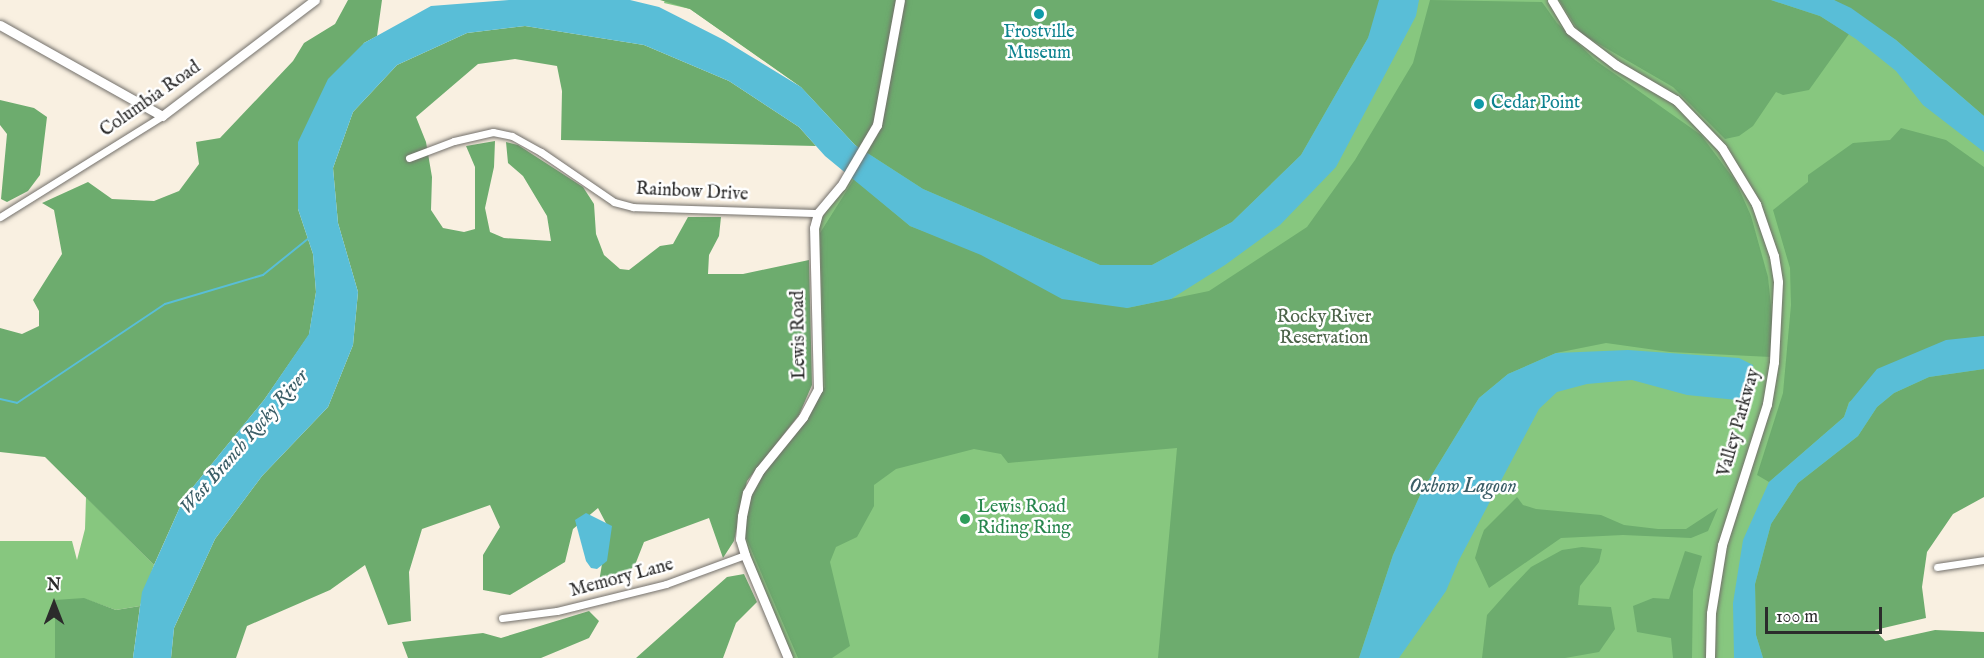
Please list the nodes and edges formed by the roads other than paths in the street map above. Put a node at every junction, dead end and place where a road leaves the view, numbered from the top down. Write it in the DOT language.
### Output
graph roads {
  1 [pos="315,0"];
  2 [pos="900,0"];
  3 [pos="1553,2"];
  4 [pos="0,25"];
  5 [pos="162,116"];
  6 [pos="409,158"];
  7 [pos="818,213"];
  8 [pos="0,218"];
  9 [pos="745,555"];
  10 [pos="1984,560"];
  11 [pos="1937,567"];
  12 [pos="502,618"];
  13 [pos="788,658"];
  14 [pos="1710,658"];
  1 -- 5 [label="street, Columbia Road"];
  2 -- 7 [label="street"];
  3 -- 14 [label="street, Valley Parkway"];
  4 -- 5 [label="street"];
  5 -- 8 [label="street, Columbia Road"];
  6 -- 7 [label="street, Rainbow Drive"];
  7 -- 9 [label="street, Lewis Road"];
  9 -- 12 [label="street, Memory Lane"];
  9 -- 13 [label="street, Lewis Road"];
  10 -- 11 [label="street"];
}
